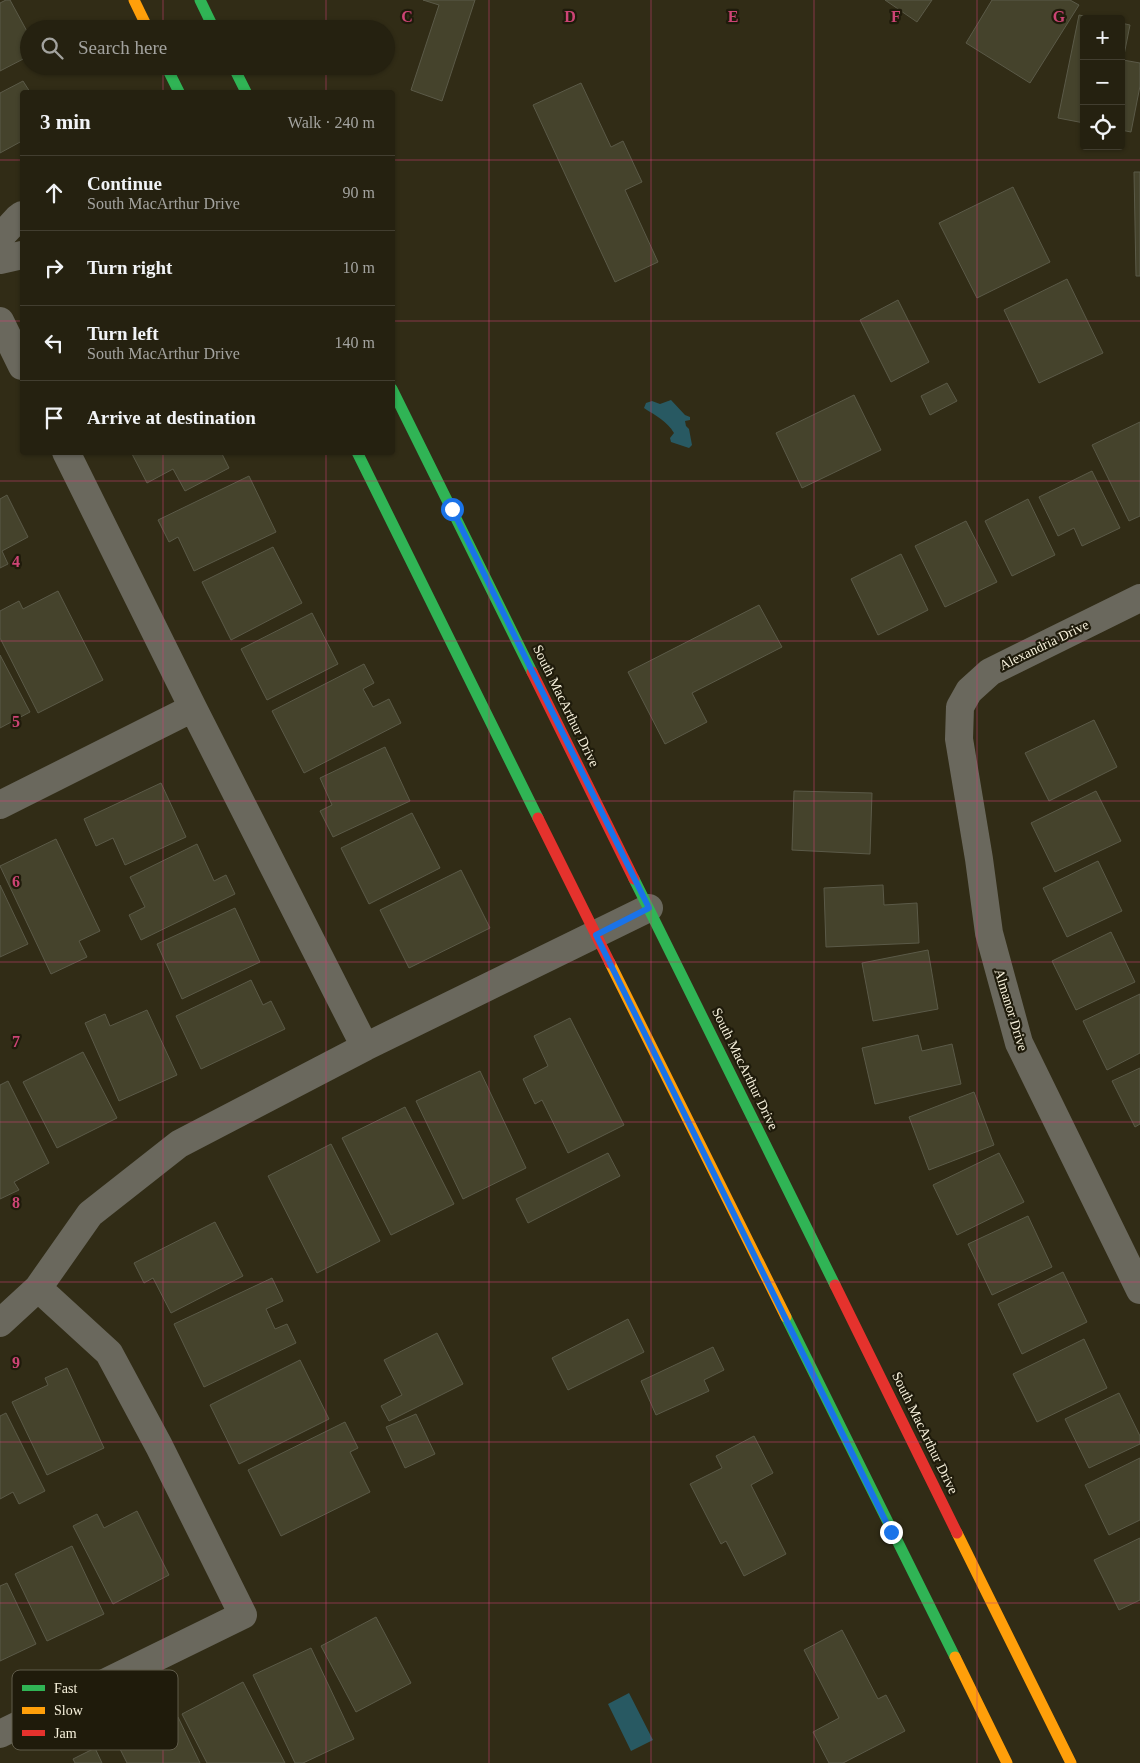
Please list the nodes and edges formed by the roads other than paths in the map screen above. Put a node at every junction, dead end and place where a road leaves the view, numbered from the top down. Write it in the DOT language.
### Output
graph roads {
  1 [pos="134,0"];
  2 [pos="200,0"];
  3 [pos="144,20"];
  4 [pos="210,20"];
  5 [pos="171,75"];
  6 [pos="238,75"];
  7 [pos="179,90"];
  8 [pos="245,90"];
  9 [pos="20,217"];
  10 [pos="0,237"];
  11 [pos="20,255"];
  12 [pos="0,260"];
  13 [pos="0,321"];
  14 [pos="20,362"];
  15 [pos="395,395"];
  16 [pos="68,455"];
  17 [pos="359,455"];
  18 [pos="1140,598"];
  19 [pos="960,707"];
  20 [pos="193,708"];
  21 [pos="0,805"];
  22 [pos="649,908"];
  23 [pos="596,935"];
  24 [pos="365,1047"];
  25 [pos="38,1288"];
  26 [pos="1140,1290"];
  27 [pos="0,1324"];
  28 [pos="131,1670"];
  29 [pos="12,1728"];
  30 [pos="0,1734"];
  31 [pos="1007,1763"];
  32 [pos="1071,1763"];
  1 -- 3 [label="main road"];
  2 -- 4 [label="main road"];
  5 -- 7 [label="main road"];
  6 -- 8 [label="main road"];
  9 -- 10 [label="street"];
  11 -- 12 [label="street"];
  13 -- 14 [label="street"];
  15 -- 22 [label="main road, South MacArthur Drive"];
  16 -- 20 [label="street"];
  17 -- 23 [label="main road"];
  18 -- 19 [label="street, Alexandria Drive"];
  19 -- 26 [label="street, Almanor Drive"];
  20 -- 21 [label="street"];
  20 -- 24 [label="street"];
  22 -- 23 [label="street"];
  22 -- 32 [label="main road, South MacArthur Drive"];
  23 -- 24 [label="street"];
  23 -- 31 [label="main road"];
  24 -- 25 [label="street"];
  25 -- 27 [label="street"];
  25 -- 28 [label="street"];
  29 -- 30 [label="street"];
}
